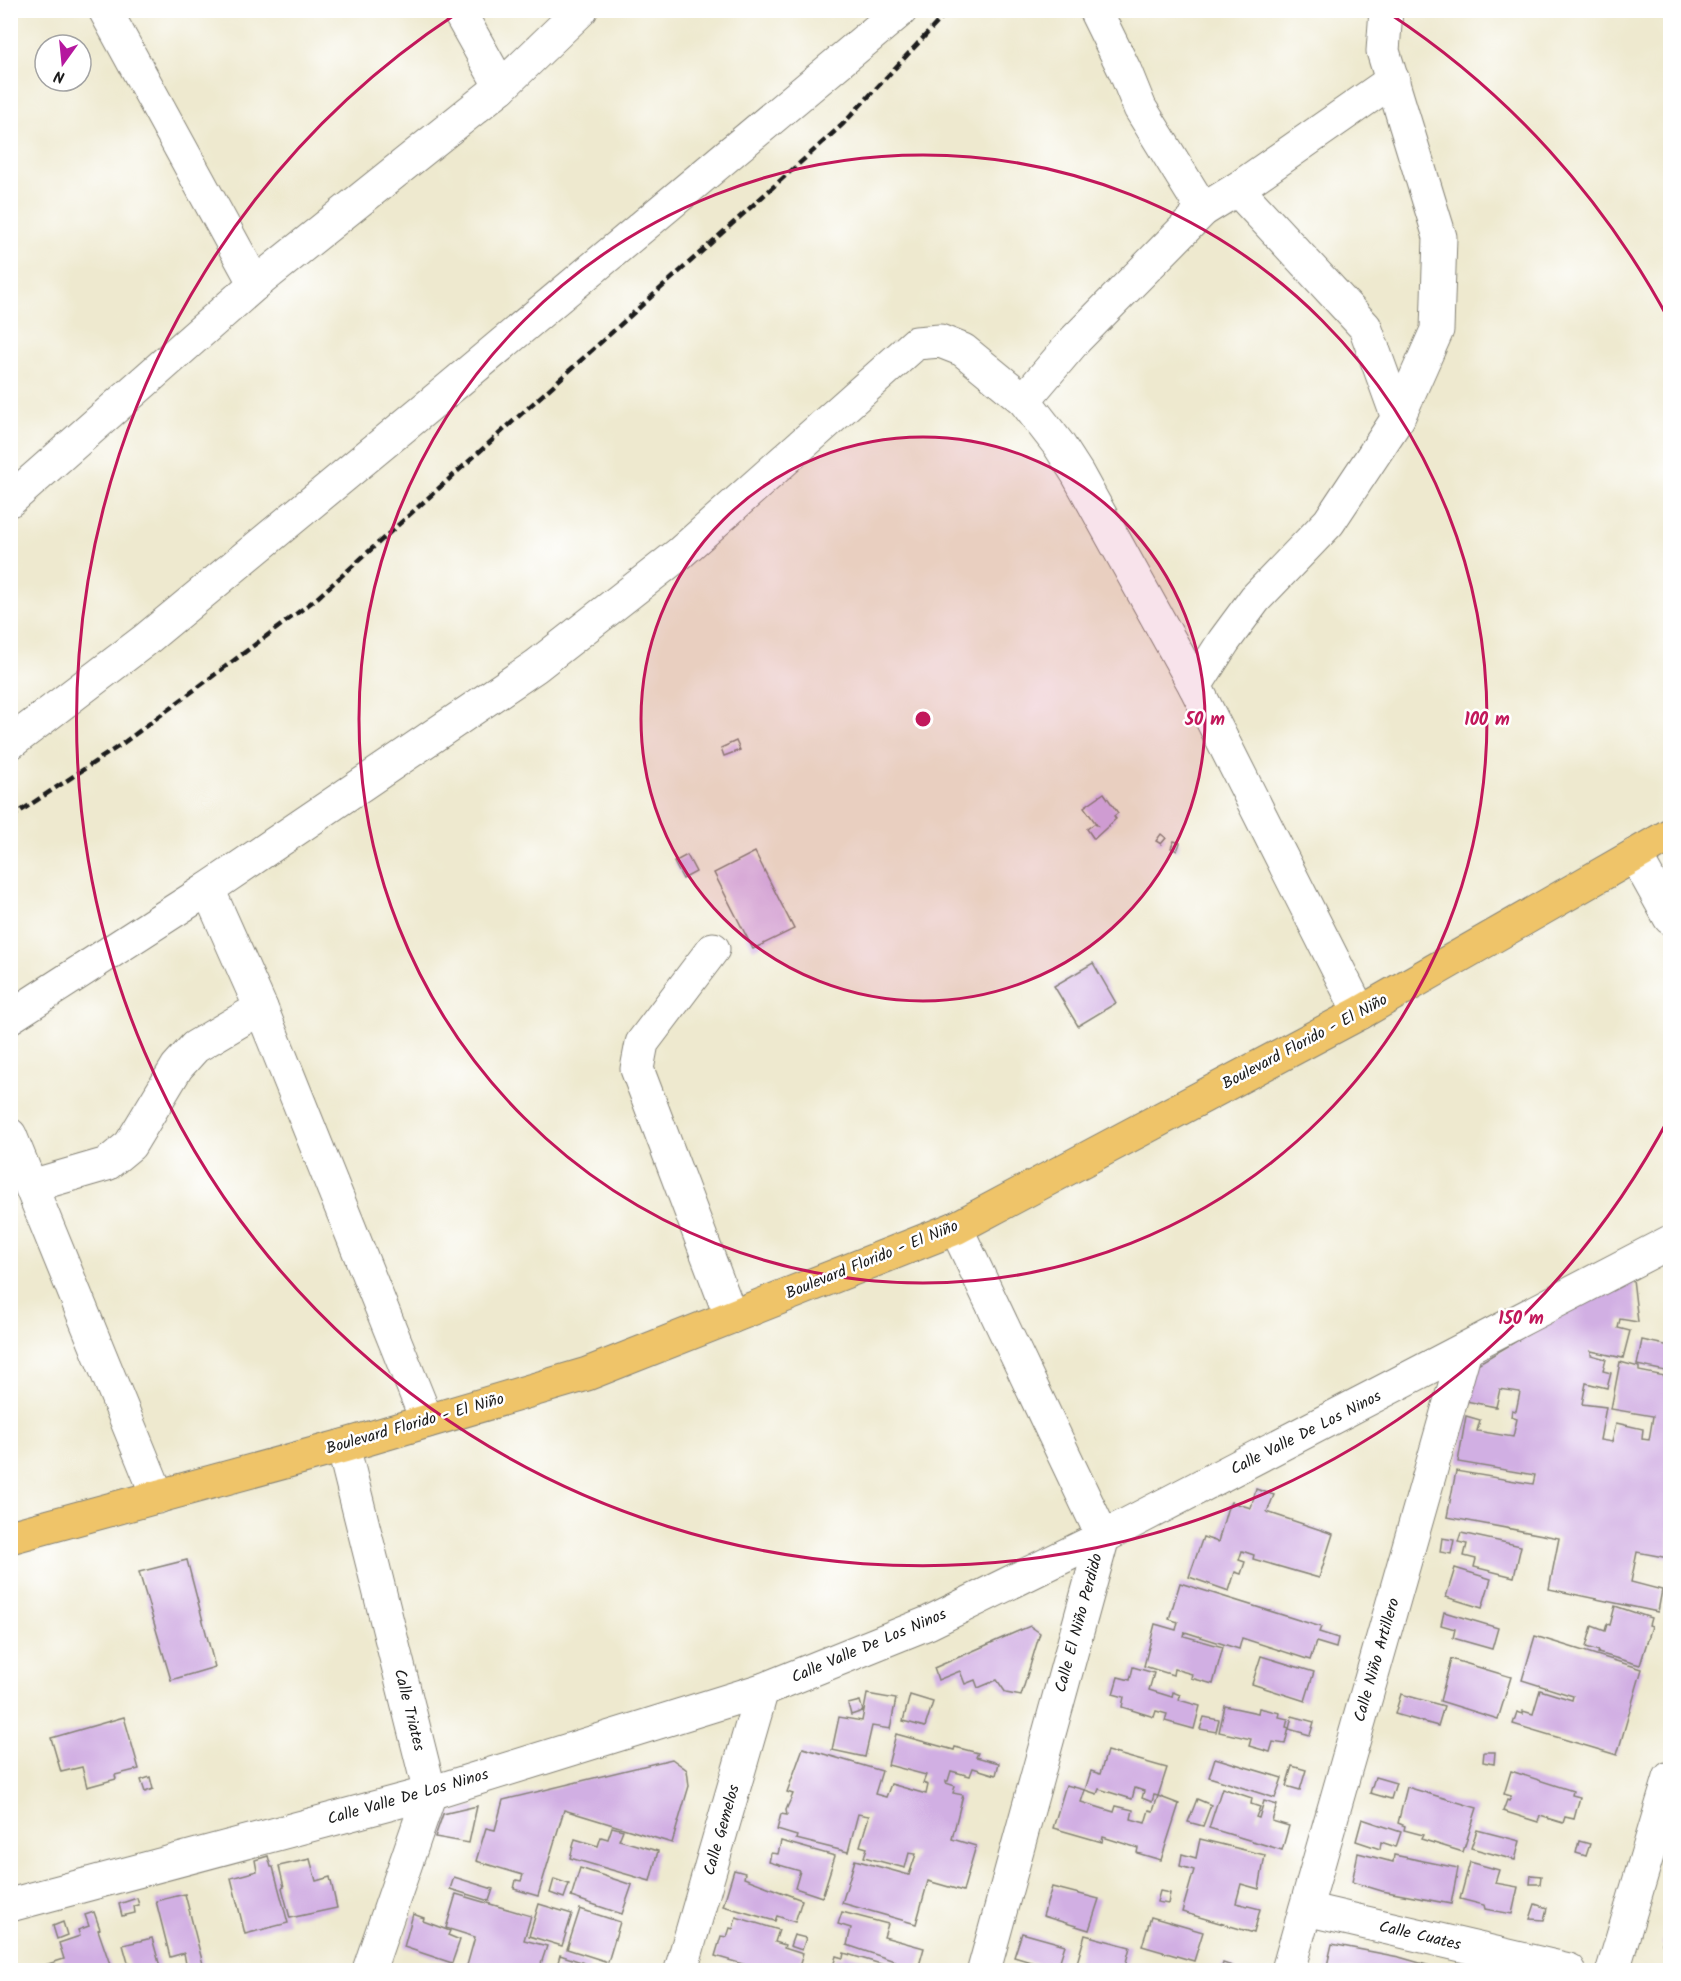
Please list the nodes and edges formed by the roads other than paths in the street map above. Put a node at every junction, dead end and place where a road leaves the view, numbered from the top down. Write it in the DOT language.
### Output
graph roads {
  1 [pos="105,10"];
  2 [pos="458,10"];
  3 [pos="581,10"];
  4 [pos="901,10"];
  5 [pos="1095,10"];
  6 [pos="1386,10"];
  7 [pos="1393,80"];
  8 [pos="501,87"];
  9 [pos="1237,189"];
  10 [pos="1203,210"];
  11 [pos="255,284"];
  12 [pos="1024,400"];
  13 [pos="1398,418"];
  14 [pos="11,500"];
  15 [pos="1195,686"];
  16 [pos="10,743"];
  17 [pos="1671,835"];
  18 [pos="1635,855"];
  19 [pos="208,889"];
  20 [pos="1671,918"];
  21 [pos="713,949"];
  22 [pos="261,1008"];
  23 [pos="1360,1013"];
  24 [pos="10,1017"];
  25 [pos="10,1135"];
  26 [pos="31,1186"];
  27 [pos="956,1228"];
  28 [pos="1671,1242"];
  29 [pos="731,1317"];
  30 [pos="1465,1350"];
  31 [pos="427,1421"];
  32 [pos="343,1446"];
  33 [pos="158,1497"];
  34 [pos="10,1537"];
  35 [pos="1103,1538"];
  36 [pos="762,1690"];
  37 [pos="1671,1778"];
  38 [pos="430,1793"];
  39 [pos="10,1905"];
  40 [pos="1306,1909"];
  41 [pos="369,1971"];
  42 [pos="681,1971"];
  43 [pos="984,1971"];
  44 [pos="1288,1971"];
  45 [pos="1569,1971"];
  46 [pos="1613,1971"];
  1 -- 11 [label="street"];
  2 -- 8 [label="street"];
  3 -- 8 [label="street"];
  4 -- 16 [label="street"];
  5 -- 10 [label="street"];
  6 -- 7 [label="street"];
  7 -- 9 [label="street"];
  7 -- 13 [label="street"];
  8 -- 11 [label="street"];
  9 -- 10 [label="street"];
  9 -- 13 [label="street"];
  10 -- 12 [label="street"];
  11 -- 14 [label="street"];
  12 -- 15 [label="street"];
  12 -- 19 [label="street"];
  13 -- 15 [label="street"];
  15 -- 23 [label="street"];
  17 -- 18 [label="main road, Boulevard Florido - El Niño"];
  18 -- 20 [label="street"];
  18 -- 23 [label="main road, Boulevard Florido - El Niño"];
  19 -- 22 [label="street"];
  19 -- 24 [label="street"];
  21 -- 29 [label="street"];
  22 -- 26 [label="street"];
  22 -- 31 [label="street"];
  23 -- 27 [label="main road, Boulevard Florido - El Niño"];
  25 -- 26 [label="street"];
  26 -- 33 [label="street"];
  27 -- 29 [label="main road, Boulevard Florido - El Niño"];
  27 -- 35 [label="street, Calle El Niño Perdido"];
  28 -- 30 [label="street, Calle Valle De Los Ninos"];
  29 -- 31 [label="main road, Boulevard Florido - El Niño"];
  30 -- 35 [label="street, Calle Valle De Los Ninos"];
  30 -- 40 [label="street, Calle Niño Artillero"];
  31 -- 32 [label="main road, Boulevard Florido - El Niño"];
  32 -- 33 [label="main road, Boulevard Florido - El Niño"];
  32 -- 38 [label="street, Calle Triates"];
  33 -- 34 [label="main road, Boulevard Florido - El Niño"];
  35 -- 36 [label="street, Calle Valle De Los Ninos"];
  35 -- 43 [label="street, Calle El Niño Perdido"];
  36 -- 38 [label="street, Calle Valle De Los Ninos"];
  36 -- 42 [label="street, Calle Gemelos"];
  37 -- 46 [label="street"];
  38 -- 39 [label="street, Calle Valle De Los Ninos"];
  38 -- 41 [label="street"];
  40 -- 44 [label="street, Calle Niño Artillero"];
  40 -- 45 [label="street, Calle Cuates"];
}
